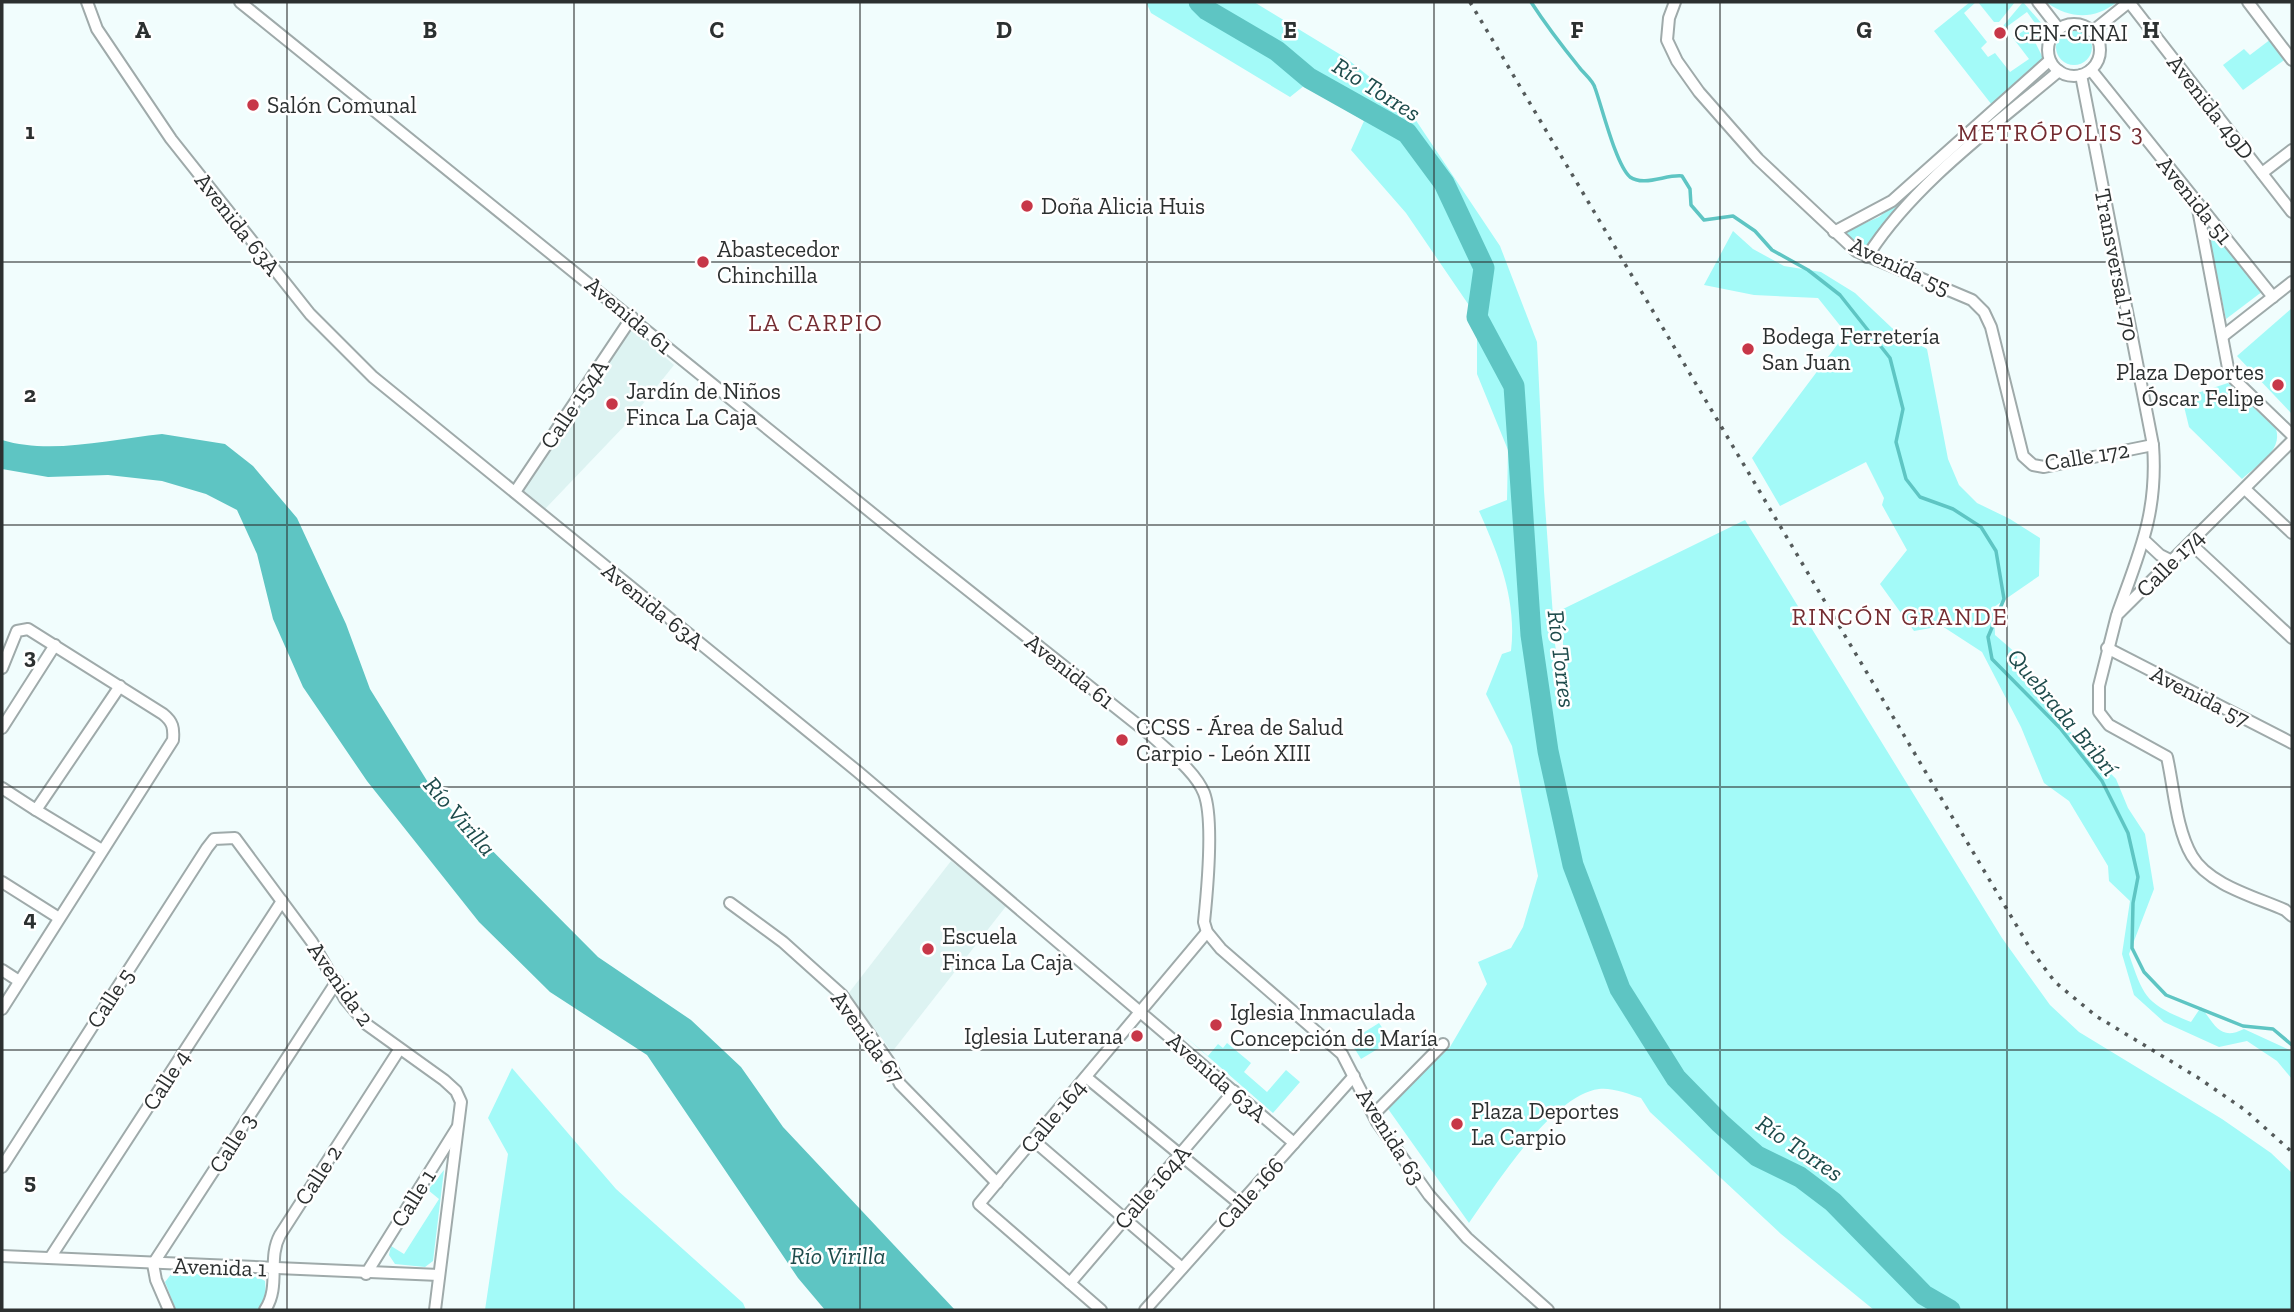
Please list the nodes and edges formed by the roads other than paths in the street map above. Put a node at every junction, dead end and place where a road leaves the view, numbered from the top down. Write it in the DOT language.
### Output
graph roads {
  1 [pos="87,2"];
  2 [pos="240,2"];
  3 [pos="1675,2"];
  4 [pos="2038,2"];
  5 [pos="2129,2"];
  6 [pos="2248,2"];
  7 [pos="2059,29"];
  8 [pos="2093,32"];
  9 [pos="2292,60"];
  10 [pos="2049,61"];
  11 [pos="2059,71"];
  12 [pos="2086,73"];
  13 [pos="2292,150"];
  14 [pos="2262,173"];
  15 [pos="2196,202"];
  16 [pos="2292,212"];
  17 [pos="1834,232"];
  18 [pos="1867,257"];
  19 [pos="2292,282"];
  20 [pos="2273,297"];
  21 [pos="632,317"];
  22 [pos="2223,336"];
  23 [pos="2292,435"];
  24 [pos="2292,441"];
  25 [pos="2153,445"];
  26 [pos="2023,456"];
  27 [pos="2245,489"];
  28 [pos="515,492"];
  29 [pos="2292,533"];
  30 [pos="2144,540"];
  31 [pos="2190,542"];
  32 [pos="2172,561"];
  33 [pos="2117,615"];
  34 [pos="2292,638"];
  35 [pos="55,645"];
  36 [pos="2107,648"];
  37 [pos="2,668"];
  38 [pos="120,686"];
  39 [pos="2,728"];
  40 [pos="2292,743"];
  41 [pos="2,788"];
  42 [pos="36,810"];
  43 [pos="223,836"];
  44 [pos="102,850"];
  45 [pos="2,882"];
  46 [pos="282,901"];
  47 [pos="730,903"];
  48 [pos="2290,912"];
  49 [pos="59,918"];
  50 [pos="1207,932"];
  51 [pos="2,970"];
  52 [pos="19,981"];
  53 [pos="337,981"];
  54 [pos="2,1009"];
  55 [pos="1141,1011"];
  56 [pos="1443,1044"];
  57 [pos="399,1049"];
  58 [pos="1354,1076"];
  59 [pos="1086,1077"];
  60 [pos="1234,1091"];
  61 [pos="1374,1114"];
  62 [pos="460,1122"];
  63 [pos="1033,1140"];
  64 [pos="1294,1143"];
  65 [pos="1180,1153"];
  66 [pos="2,1167"];
  67 [pos="997,1183"];
  68 [pos="1240,1204"];
  69 [pos="1125,1217"];
  70 [pos="2,1256"];
  71 [pos="50,1258"];
  72 [pos="153,1265"];
  73 [pos="1182,1268"];
  74 [pos="275,1269"];
  75 [pos="366,1273"];
  76 [pos="439,1275"];
  77 [pos="1070,1283"];
  78 [pos="169,1310"];
  79 [pos="265,1310"];
  80 [pos="435,1310"];
  81 [pos="1101,1310"];
  82 [pos="1145,1310"];
  83 [pos="1548,1310"];
  1 -- 28 [label="street, Avenida 63A"];
  2 -- 21 [label="street, Avenida 61"];
  3 -- 17 [label="street, Avenida 55"];
  4 -- 7 [label="street"];
  5 -- 8 [label="street"];
  5 -- 14 [label="street, Avenida 49D"];
  6 -- 9 [label="street"];
  7 -- 8 [label="street"];
  7 -- 10 [label="street"];
  8 -- 12 [label="street"];
  10 -- 11 [label="street"];
  10 -- 17 [label="street"];
  11 -- 12 [label="street"];
  11 -- 18 [label="street"];
  12 -- 15 [label="street, Avenida 51"];
  12 -- 25 [label="street, Transversal 170"];
  13 -- 14 [label="street"];
  14 -- 16 [label="street, Avenida 49D"];
  15 -- 20 [label="street, Avenida 51"];
  15 -- 22 [label="street"];
  17 -- 18 [label="street, Avenida 55"];
  18 -- 26 [label="street, Avenida 55"];
  19 -- 20 [label="street"];
  20 -- 22 [label="street"];
  21 -- 28 [label="street, Calle 154A"];
  21 -- 50 [label="street, Avenida 61"];
  22 -- 23 [label="street"];
  24 -- 27 [label="street, Calle 174"];
  25 -- 26 [label="street, Calle 172"];
  25 -- 30 [label="street, Transversal 170"];
  27 -- 29 [label="street"];
  27 -- 31 [label="street, Calle 174"];
  28 -- 55 [label="street, Avenida 63A"];
  30 -- 32 [label="street"];
  30 -- 33 [label="street, Transversal 170"];
  31 -- 32 [label="street, Calle 174"];
  31 -- 34 [label="street"];
  32 -- 33 [label="street, Calle 174"];
  33 -- 36 [label="street, Calle 174"];
  35 -- 37 [label="street"];
  35 -- 38 [label="street"];
  35 -- 39 [label="street"];
  36 -- 40 [label="street, Avenida 57"];
  36 -- 48 [label="street, Calle 174"];
  38 -- 42 [label="street"];
  38 -- 44 [label="street"];
  41 -- 42 [label="street"];
  42 -- 44 [label="street"];
  43 -- 46 [label="street, Avenida 2"];
  43 -- 66 [label="street, Calle 5"];
  44 -- 49 [label="street"];
  45 -- 49 [label="street"];
  46 -- 53 [label="street, Avenida 2"];
  46 -- 71 [label="street, Calle 4"];
  47 -- 67 [label="street, Avenida 67"];
  49 -- 52 [label="street"];
  50 -- 55 [label="street, Calle 164"];
  50 -- 58 [label="street, Avenida 63"];
  51 -- 52 [label="street"];
  52 -- 54 [label="street"];
  53 -- 57 [label="street, Avenida 2"];
  53 -- 72 [label="street, Calle 3"];
  55 -- 59 [label="street, Calle 164"];
  55 -- 60 [label="street, Avenida 63A"];
  56 -- 61 [label="street"];
  57 -- 62 [label="street, Avenida 2"];
  57 -- 74 [label="street, Calle 2"];
  58 -- 61 [label="street, Avenida 63"];
  58 -- 64 [label="street, Calle 166"];
  59 -- 63 [label="street, Calle 164"];
  59 -- 65 [label="street"];
  60 -- 64 [label="street, Avenida 63A"];
  60 -- 65 [label="street, Calle 164A"];
  61 -- 83 [label="street, Avenida 63"];
  62 -- 75 [label="street, Calle 1"];
  62 -- 76 [label="street, Avenida 2"];
  63 -- 67 [label="street, Calle 164"];
  63 -- 69 [label="street"];
  64 -- 68 [label="street, Calle 166"];
  65 -- 68 [label="street"];
  65 -- 69 [label="street, Calle 164A"];
  67 -- 77 [label="street, Calle 164"];
  68 -- 73 [label="street, Calle 166"];
  69 -- 73 [label="street"];
  69 -- 77 [label="street, Calle 164A"];
  70 -- 71 [label="street, Avenida 1"];
  71 -- 72 [label="street, Avenida 1"];
  72 -- 74 [label="street, Avenida 1"];
  72 -- 78 [label="street"];
  73 -- 82 [label="street, Calle 166"];
  74 -- 75 [label="street, Avenida 1"];
  74 -- 79 [label="street, Calle 2"];
  75 -- 76 [label="street, Avenida 1"];
  76 -- 80 [label="street, Avenida 2"];
  77 -- 81 [label="street"];
}
